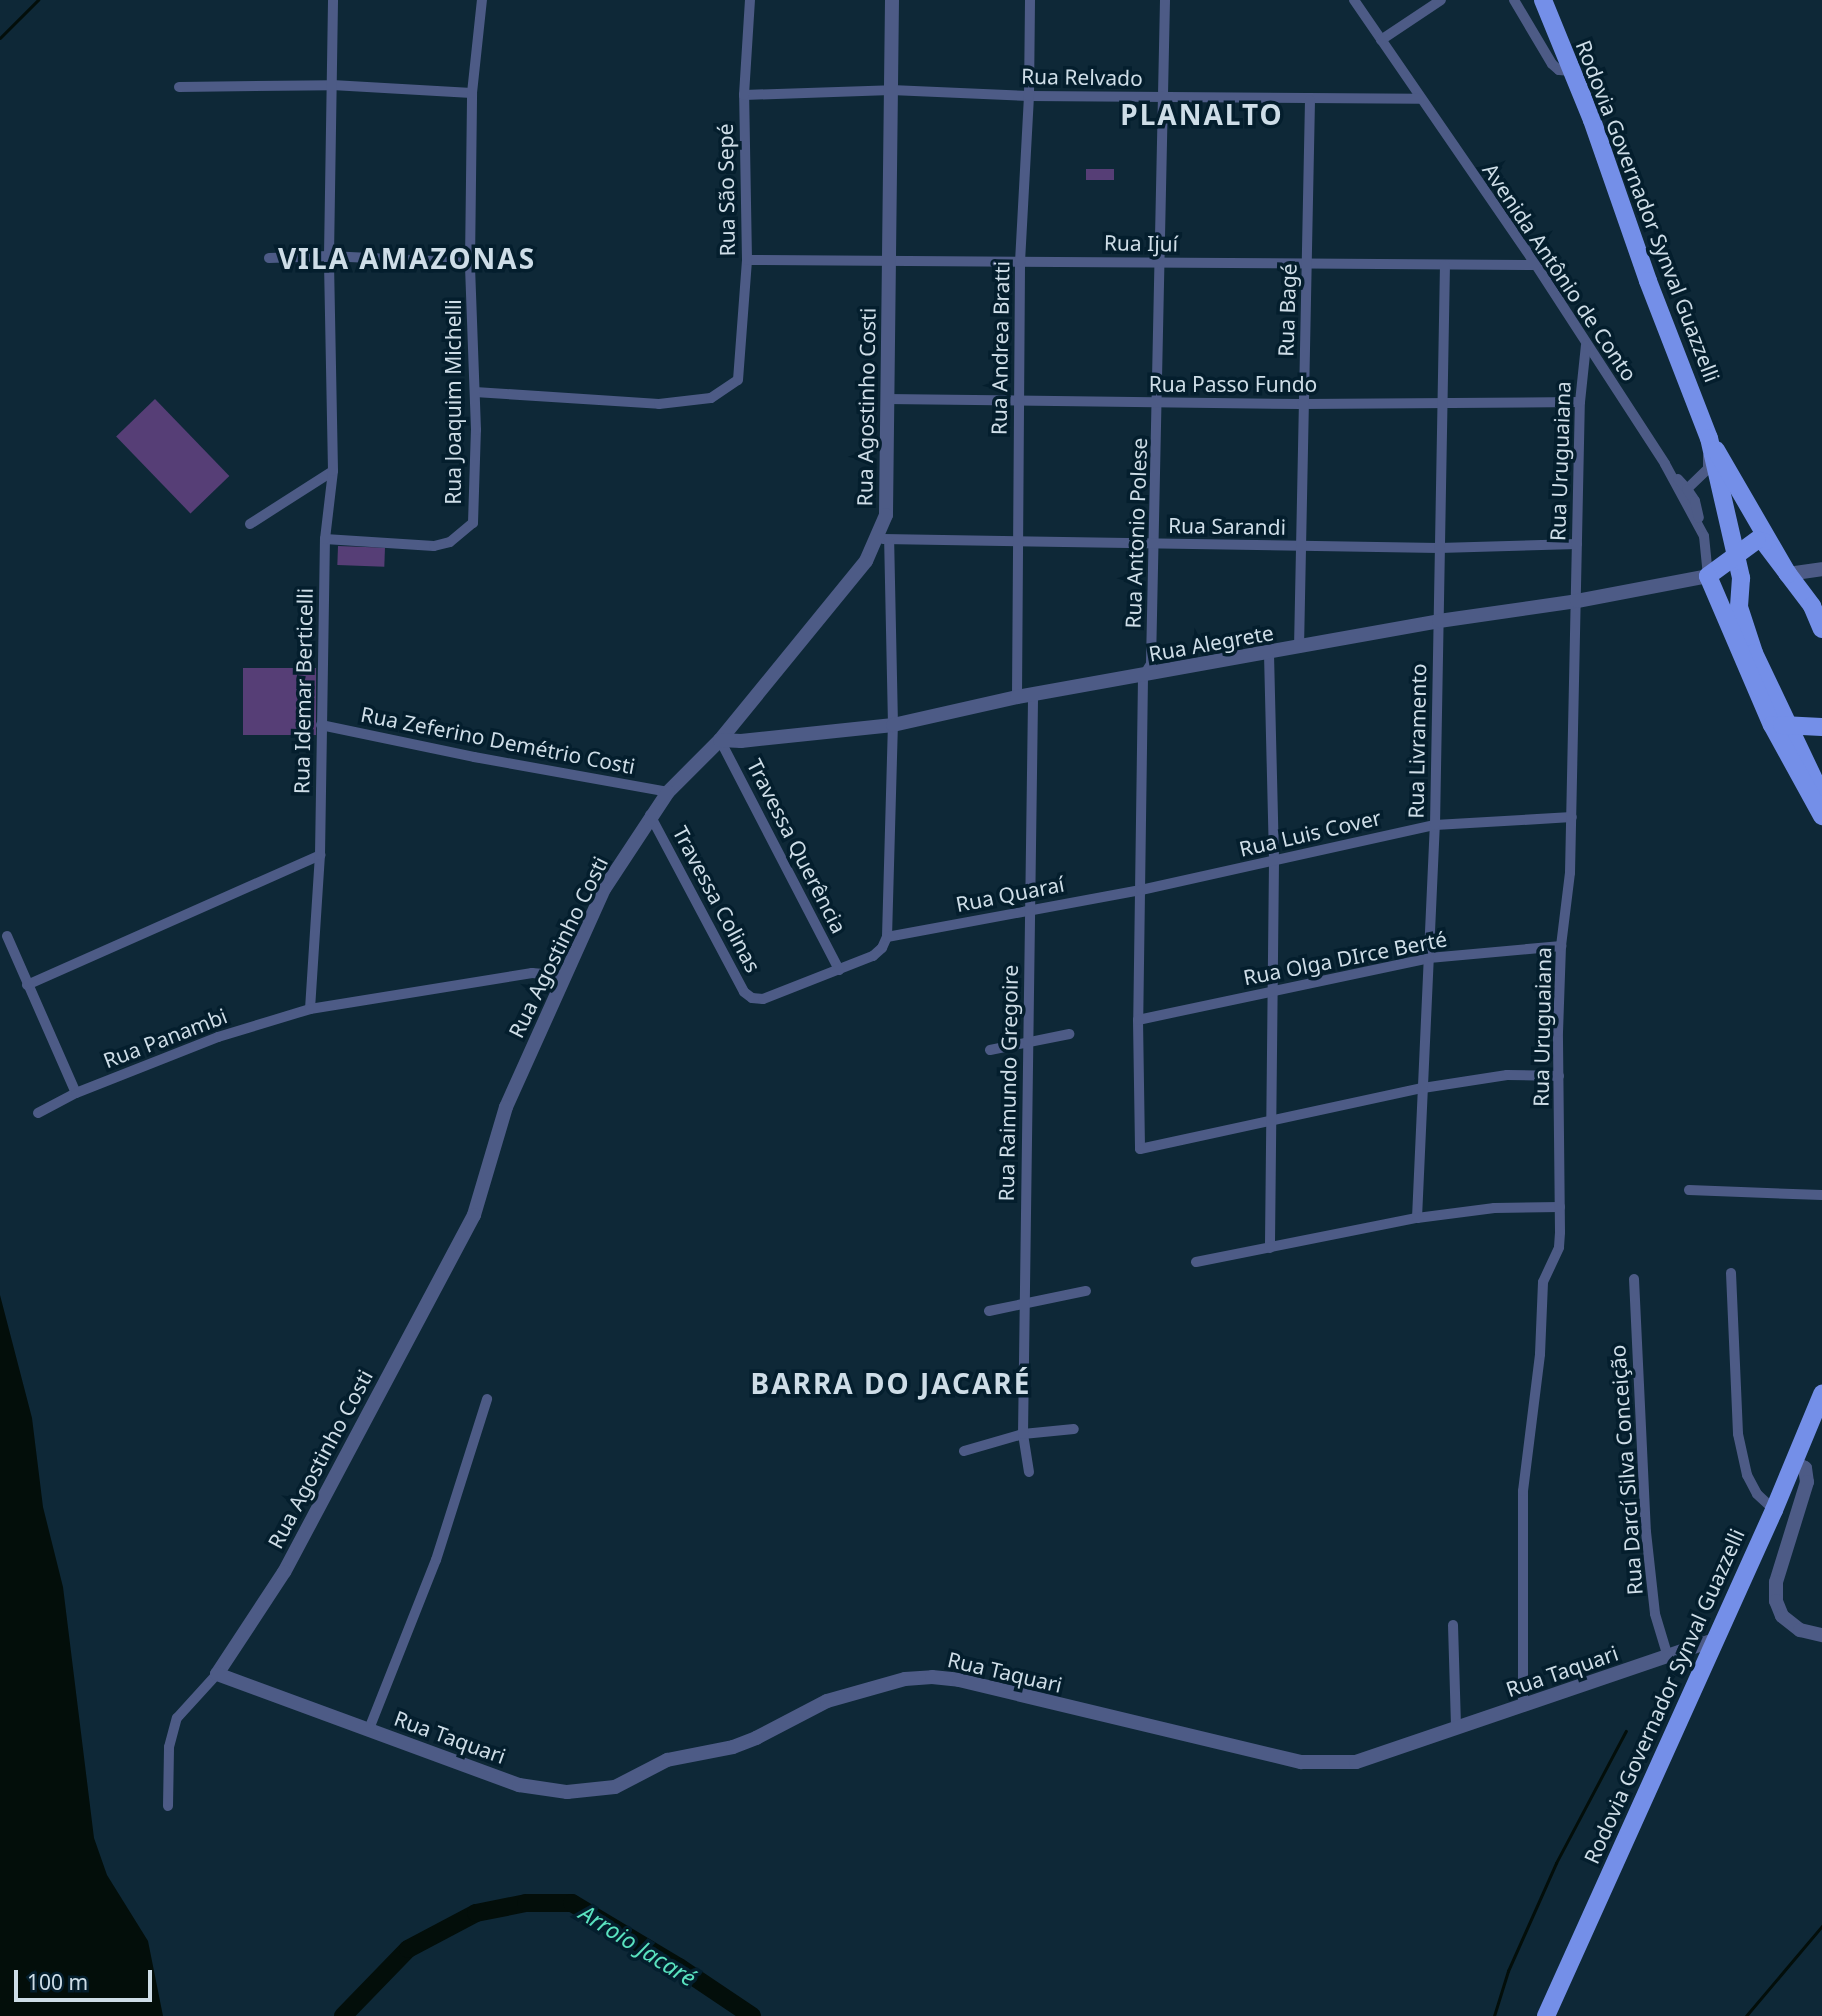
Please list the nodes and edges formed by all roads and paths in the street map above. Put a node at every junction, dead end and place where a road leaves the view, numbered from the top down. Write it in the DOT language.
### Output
graph roads {
  1 [pos="333,0"];
  2 [pos="482,0"];
  3 [pos="750,0"];
  4 [pos="892,0"];
  5 [pos="1030,0"];
  6 [pos="1165,0"];
  7 [pos="1354,0"];
  8 [pos="1441,0"];
  9 [pos="1514,0"];
  10 [pos="1545,6"];
  11 [pos="1526,21"];
  12 [pos="1381,40"];
  13 [pos="1572,71"];
  14 [pos="332,85"];
  15 [pos="179,87"];
  16 [pos="891,90"];
  17 [pos="472,93"];
  18 [pos="744,95"];
  19 [pos="1029,96"];
  20 [pos="1163,97"];
  21 [pos="1419,99"];
  22 [pos="1310,100"];
  23 [pos="329,256"];
  24 [pos="269,258"];
  25 [pos="747,260"];
  26 [pos="1020,262"];
  27 [pos="470,263"];
  28 [pos="888,263"];
  29 [pos="1161,263"];
  30 [pos="1308,264"];
  31 [pos="1445,265"];
  32 [pos="1536,265"];
  33 [pos="1586,345"];
  34 [pos="475,392"];
  35 [pos="886,399"];
  36 [pos="1018,401"];
  37 [pos="1580,402"];
  38 [pos="1159,403"];
  39 [pos="1302,404"];
  40 [pos="1442,404"];
  41 [pos="1709,438"];
  42 [pos="1665,464"];
  43 [pos="333,471"];
  44 [pos="1687,489"];
  45 [pos="250,524"];
  46 [pos="1704,536"];
  47 [pos="883,539"];
  48 [pos="325,540"];
  49 [pos="1018,542"];
  50 [pos="1154,544"];
  51 [pos="1577,544"];
  52 [pos="1299,546"];
  53 [pos="1439,548"];
  54 [pos="1737,558"];
  55 [pos="1822,569"];
  56 [pos="1788,574"];
  57 [pos="1709,576"];
  58 [pos="1577,601"];
  59 [pos="1817,613"];
  60 [pos="1439,621"];
  61 [pos="1822,629"];
  62 [pos="1299,648"];
  63 [pos="1269,654"];
  64 [pos="1143,677"];
  65 [pos="1033,695"];
  66 [pos="1017,697"];
  67 [pos="321,725"];
  68 [pos="893,725"];
  69 [pos="1780,725"];
  70 [pos="1822,727"];
  71 [pos="720,740"];
  72 [pos="668,792"];
  73 [pos="1822,796"];
  74 [pos="650,816"];
  75 [pos="1822,816"];
  76 [pos="1572,817"];
  77 [pos="1435,825"];
  78 [pos="320,855"];
  79 [pos="1274,861"];
  80 [pos="1141,890"];
  81 [pos="1031,909"];
  82 [pos="7,936"];
  83 [pos="887,937"];
  84 [pos="1561,946"];
  85 [pos="1429,957"];
  86 [pos="839,970"];
  87 [pos="564,976"];
  88 [pos="27,985"];
  89 [pos="1273,992"];
  90 [pos="310,1009"];
  91 [pos="1138,1020"];
  92 [pos="1069,1034"];
  93 [pos="1026,1043"];
  94 [pos="990,1050"];
  95 [pos="1559,1076"];
  96 [pos="1423,1088"];
  97 [pos="76,1093"];
  98 [pos="38,1114"];
  99 [pos="1270,1119"];
  100 [pos="1689,1190"];
  101 [pos="1822,1195"];
  102 [pos="1560,1207"];
  103 [pos="1417,1218"];
  104 [pos="1270,1248"];
  105 [pos="1196,1262"];
  106 [pos="1731,1273"];
  107 [pos="1634,1279"];
  108 [pos="1086,1291"];
  109 [pos="1026,1305"];
  110 [pos="989,1311"];
  111 [pos="1822,1394"];
  112 [pos="487,1399"];
  113 [pos="1074,1429"];
  114 [pos="1023,1434"];
  115 [pos="964,1451"];
  116 [pos="1795,1462"];
  117 [pos="1029,1472"];
  118 [pos="1774,1510"];
  119 [pos="1453,1625"];
  120 [pos="1822,1635"];
  121 [pos="1717,1639"];
  122 [pos="1668,1657"];
  123 [pos="217,1674"];
  124 [pos="1523,1706"];
  125 [pos="369,1729"];
  126 [pos="1456,1729"];
  127 [pos="168,1805"];
  128 [pos="1546,2016"];
  1 -- 14 [label="street, Rua Idemar Berticelli"];
  2 -- 17 [label="street, Rua Joaquim Michelli"];
  3 -- 18 [label="street, Rua São Sepé"];
  4 -- 16 [label="street, Rua Agostinho Costi"];
  5 -- 19 [label="street, Rua Andrea Bratti"];
  6 -- 20 [label="street, Rua Antonio Polese"];
  7 -- 12 [label="street, Avenida Antônio de Conto"];
  8 -- 12 [label="street"];
  9 -- 11 [label="street"];
  10 -- 11 [label="street"];
  10 -- 13 [label="main road, Rodovia Governador Synval Guazzelli"];
  11 -- 13 [label="street"];
  12 -- 21 [label="street, Avenida Antônio de Conto"];
  13 -- 41 [label="main road, Rodovia Governador Synval Guazzelli"];
  14 -- 15 [label="street"];
  14 -- 17 [label="street"];
  14 -- 23 [label="street, Rua Idemar Berticelli"];
  16 -- 18 [label="street, Rua Relvado"];
  16 -- 19 [label="street, Rua Relvado"];
  16 -- 28 [label="street, Rua Agostinho Costi"];
  17 -- 27 [label="street, Rua Joaquim Michelli"];
  18 -- 25 [label="street, Rua São Sepé"];
  19 -- 20 [label="street, Rua Relvado"];
  19 -- 26 [label="street, Rua Andrea Bratti"];
  20 -- 22 [label="street, Rua Relvado"];
  20 -- 29 [label="street, Rua Antonio Polese"];
  21 -- 22 [label="street, Rua Relvado"];
  21 -- 32 [label="street, Avenida Antônio de Conto"];
  22 -- 30 [label="street, Rua Bagé"];
  23 -- 24 [label="street"];
  23 -- 27 [label="street"];
  23 -- 43 [label="street, Rua Idemar Berticelli"];
  25 -- 28 [label="street, Rua Ijuí"];
  25 -- 34 [label="street, Rua São Sepé"];
  26 -- 28 [label="street, Rua Ijuí"];
  26 -- 29 [label="street, Rua Ijuí"];
  26 -- 36 [label="street, Rua Andrea Bratti"];
  27 -- 34 [label="street, Rua Joaquim Michelli"];
  28 -- 35 [label="street, Rua Agostinho Costi"];
  29 -- 30 [label="street, Rua Ijuí"];
  29 -- 38 [label="street, Rua Antonio Polese"];
  30 -- 31 [label="street, Rua Ijuí"];
  30 -- 39 [label="street, Rua Bagé"];
  31 -- 32 [label="street, Rua Ijuí"];
  31 -- 40 [label="street, Rua Livramento"];
  32 -- 33 [label="street, Avenida Antônio de Conto"];
  33 -- 37 [label="street, Rua Uruguaiana"];
  33 -- 42 [label="street, Avenida Antônio de Conto"];
  34 -- 48 [label="street, Rua Joaquim Michelli"];
  35 -- 36 [label="street, Rua Passo Fundo"];
  35 -- 47 [label="street, Rua Agostinho Costi"];
  36 -- 38 [label="street, Rua Passo Fundo"];
  36 -- 49 [label="street, Rua Andrea Bratti"];
  37 -- 40 [label="street, Rua Passo Fundo"];
  37 -- 51 [label="street, Rua Uruguaiana"];
  38 -- 39 [label="street, Rua Passo Fundo"];
  38 -- 50 [label="street, Rua Antonio Polese"];
  39 -- 40 [label="street, Rua Passo Fundo"];
  39 -- 52 [label="street, Rua Bagé"];
  40 -- 53 [label="street, Rua Livramento"];
  41 -- 44 [label="street"];
  41 -- 54 [label="main road, Rodovia Governador Synval Guazzelli"];
  41 -- 56 [label="main road, Rodovia Governador Synval Guazzelli"];
  42 -- 44 [label="street"];
  42 -- 46 [label="street, Avenida Antônio de Conto"];
  43 -- 45 [label="street"];
  43 -- 48 [label="street, Rua Idemar Berticelli"];
  44 -- 46 [label="street"];
  46 -- 57 [label="street, Avenida Antônio de Conto"];
  47 -- 49 [label="street, Rua Sarandi"];
  47 -- 68 [label="street"];
  47 -- 71 [label="street, Rua Agostinho Costi"];
  48 -- 67 [label="street, Rua Idemar Berticelli"];
  49 -- 50 [label="street, Rua Sarandi"];
  49 -- 66 [label="street, Rua Andrea Bratti"];
  50 -- 52 [label="street, Rua Sarandi"];
  50 -- 64 [label="street, Rua Antonio Polese"];
  51 -- 53 [label="street, Rua Sarandi"];
  51 -- 58 [label="street, Rua Uruguaiana"];
  52 -- 53 [label="street, Rua Sarandi"];
  52 -- 62 [label="street, Rua Bagé"];
  53 -- 60 [label="street, Rua Livramento"];
  54 -- 56 [label="main road"];
  54 -- 57 [label="main road"];
  54 -- 69 [label="main road, Rodovia Governador Synval Guazzelli"];
  55 -- 56 [label="street"];
  56 -- 59 [label="main road, Rodovia Governador Synval Guazzelli"];
  57 -- 58 [label="street, Rua Alegrete"];
  57 -- 69 [label="main road"];
  58 -- 60 [label="street, Rua Alegrete"];
  58 -- 76 [label="street, Rua Uruguaiana"];
  59 -- 61 [label="main road, Rodovia Governador Synval Guazzelli"];
  60 -- 62 [label="street, Rua Alegrete"];
  60 -- 77 [label="street, Rua Livramento"];
  62 -- 63 [label="street, Rua Alegrete"];
  63 -- 64 [label="street, Rua Alegrete"];
  63 -- 79 [label="street"];
  64 -- 65 [label="street, Rua Alegrete"];
  64 -- 80 [label="street, Rua Antonio Polese"];
  65 -- 66 [label="street, Rua Alegrete"];
  65 -- 81 [label="street, Rua Raimundo Gregoire"];
  66 -- 68 [label="street, Rua Alegrete"];
  67 -- 72 [label="street, Rua Zeferino Demétrio Costi"];
  67 -- 78 [label="street, Rua Idemar Berticelli"];
  68 -- 71 [label="street, Rua Alegrete"];
  68 -- 83 [label="street"];
  69 -- 70 [label="main road"];
  69 -- 73 [label="main road, Rodovia Governador Synval Guazzelli"];
  69 -- 75 [label="main road"];
  71 -- 72 [label="street, Rua Agostinho Costi"];
  71 -- 86 [label="street, Travessa Querência"];
  72 -- 74 [label="street, Rua Agostinho Costi"];
  74 -- 86 [label="street, Travessa Colinas"];
  74 -- 87 [label="street, Rua Agostinho Costi"];
  76 -- 77 [label="street, Rua Luis Cover"];
  76 -- 84 [label="street, Rua Uruguaiana"];
  77 -- 79 [label="street, Rua Luis Cover"];
  77 -- 85 [label="street, Rua Livramento"];
  78 -- 88 [label="street"];
  78 -- 90 [label="street, Rua Idemar Berticelli"];
  79 -- 80 [label="street, Rua Luis Cover"];
  79 -- 89 [label="street"];
  80 -- 81 [label="street, Rua Quaraí"];
  80 -- 91 [label="street, Rua Antonio Polese"];
  81 -- 83 [label="street, Rua Quaraí"];
  81 -- 93 [label="street, Rua Raimundo Gregoire"];
  82 -- 88 [label="street"];
  83 -- 86 [label="street"];
  84 -- 85 [label="street, Rua Olga DIrce Berté"];
  84 -- 95 [label="street, Rua Uruguaiana"];
  85 -- 89 [label="street, Rua Olga DIrce Berté"];
  85 -- 96 [label="street, Rua Livramento"];
  87 -- 90 [label="street, Rua Panambi"];
  87 -- 123 [label="street, Rua Agostinho Costi"];
  88 -- 97 [label="street"];
  89 -- 91 [label="street, Rua Olga DIrce Berté"];
  89 -- 99 [label="street"];
  90 -- 97 [label="street, Rua Panambi"];
  91 -- 99 [label="street, Rua Antonio Polese"];
  92 -- 93 [label="street"];
  93 -- 94 [label="street"];
  93 -- 109 [label="street, Rua Raimundo Gregoire"];
  95 -- 96 [label="street"];
  95 -- 102 [label="street, Rua Uruguaiana"];
  96 -- 99 [label="street"];
  96 -- 103 [label="street, Rua Livramento"];
  97 -- 98 [label="street, Rua Panambi"];
  99 -- 104 [label="street"];
  100 -- 101 [label="street"];
  102 -- 103 [label="street"];
  102 -- 124 [label="street, Rua Uruguaiana"];
  103 -- 104 [label="street"];
  104 -- 105 [label="street"];
  106 -- 118 [label="street"];
  107 -- 122 [label="street, Rua Darcí Silva Conceição"];
  108 -- 109 [label="street"];
  109 -- 110 [label="street"];
  109 -- 114 [label="street, Rua Raimundo Gregoire"];
  111 -- 116 [label="main road, Rodovia Governador Synval Guazzelli"];
  112 -- 125 [label="street"];
  113 -- 114 [label="street"];
  114 -- 115 [label="street"];
  114 -- 117 [label="street, Rua Raimundo Gregoire"];
  116 -- 118 [label="main road, Rodovia Governador Synval Guazzelli"];
  116 -- 120 [label="street"];
  118 -- 121 [label="main road, Rodovia Governador Synval Guazzelli"];
  119 -- 126 [label="street"];
  121 -- 122 [label="street, Rua Taquari"];
  121 -- 128 [label="main road, Rodovia Governador Synval Guazzelli"];
  122 -- 124 [label="street, Rua Taquari"];
  123 -- 125 [label="street, Rua Taquari"];
  123 -- 127 [label="street"];
  124 -- 126 [label="street, Rua Taquari"];
  125 -- 126 [label="street, Rua Taquari"];
}
